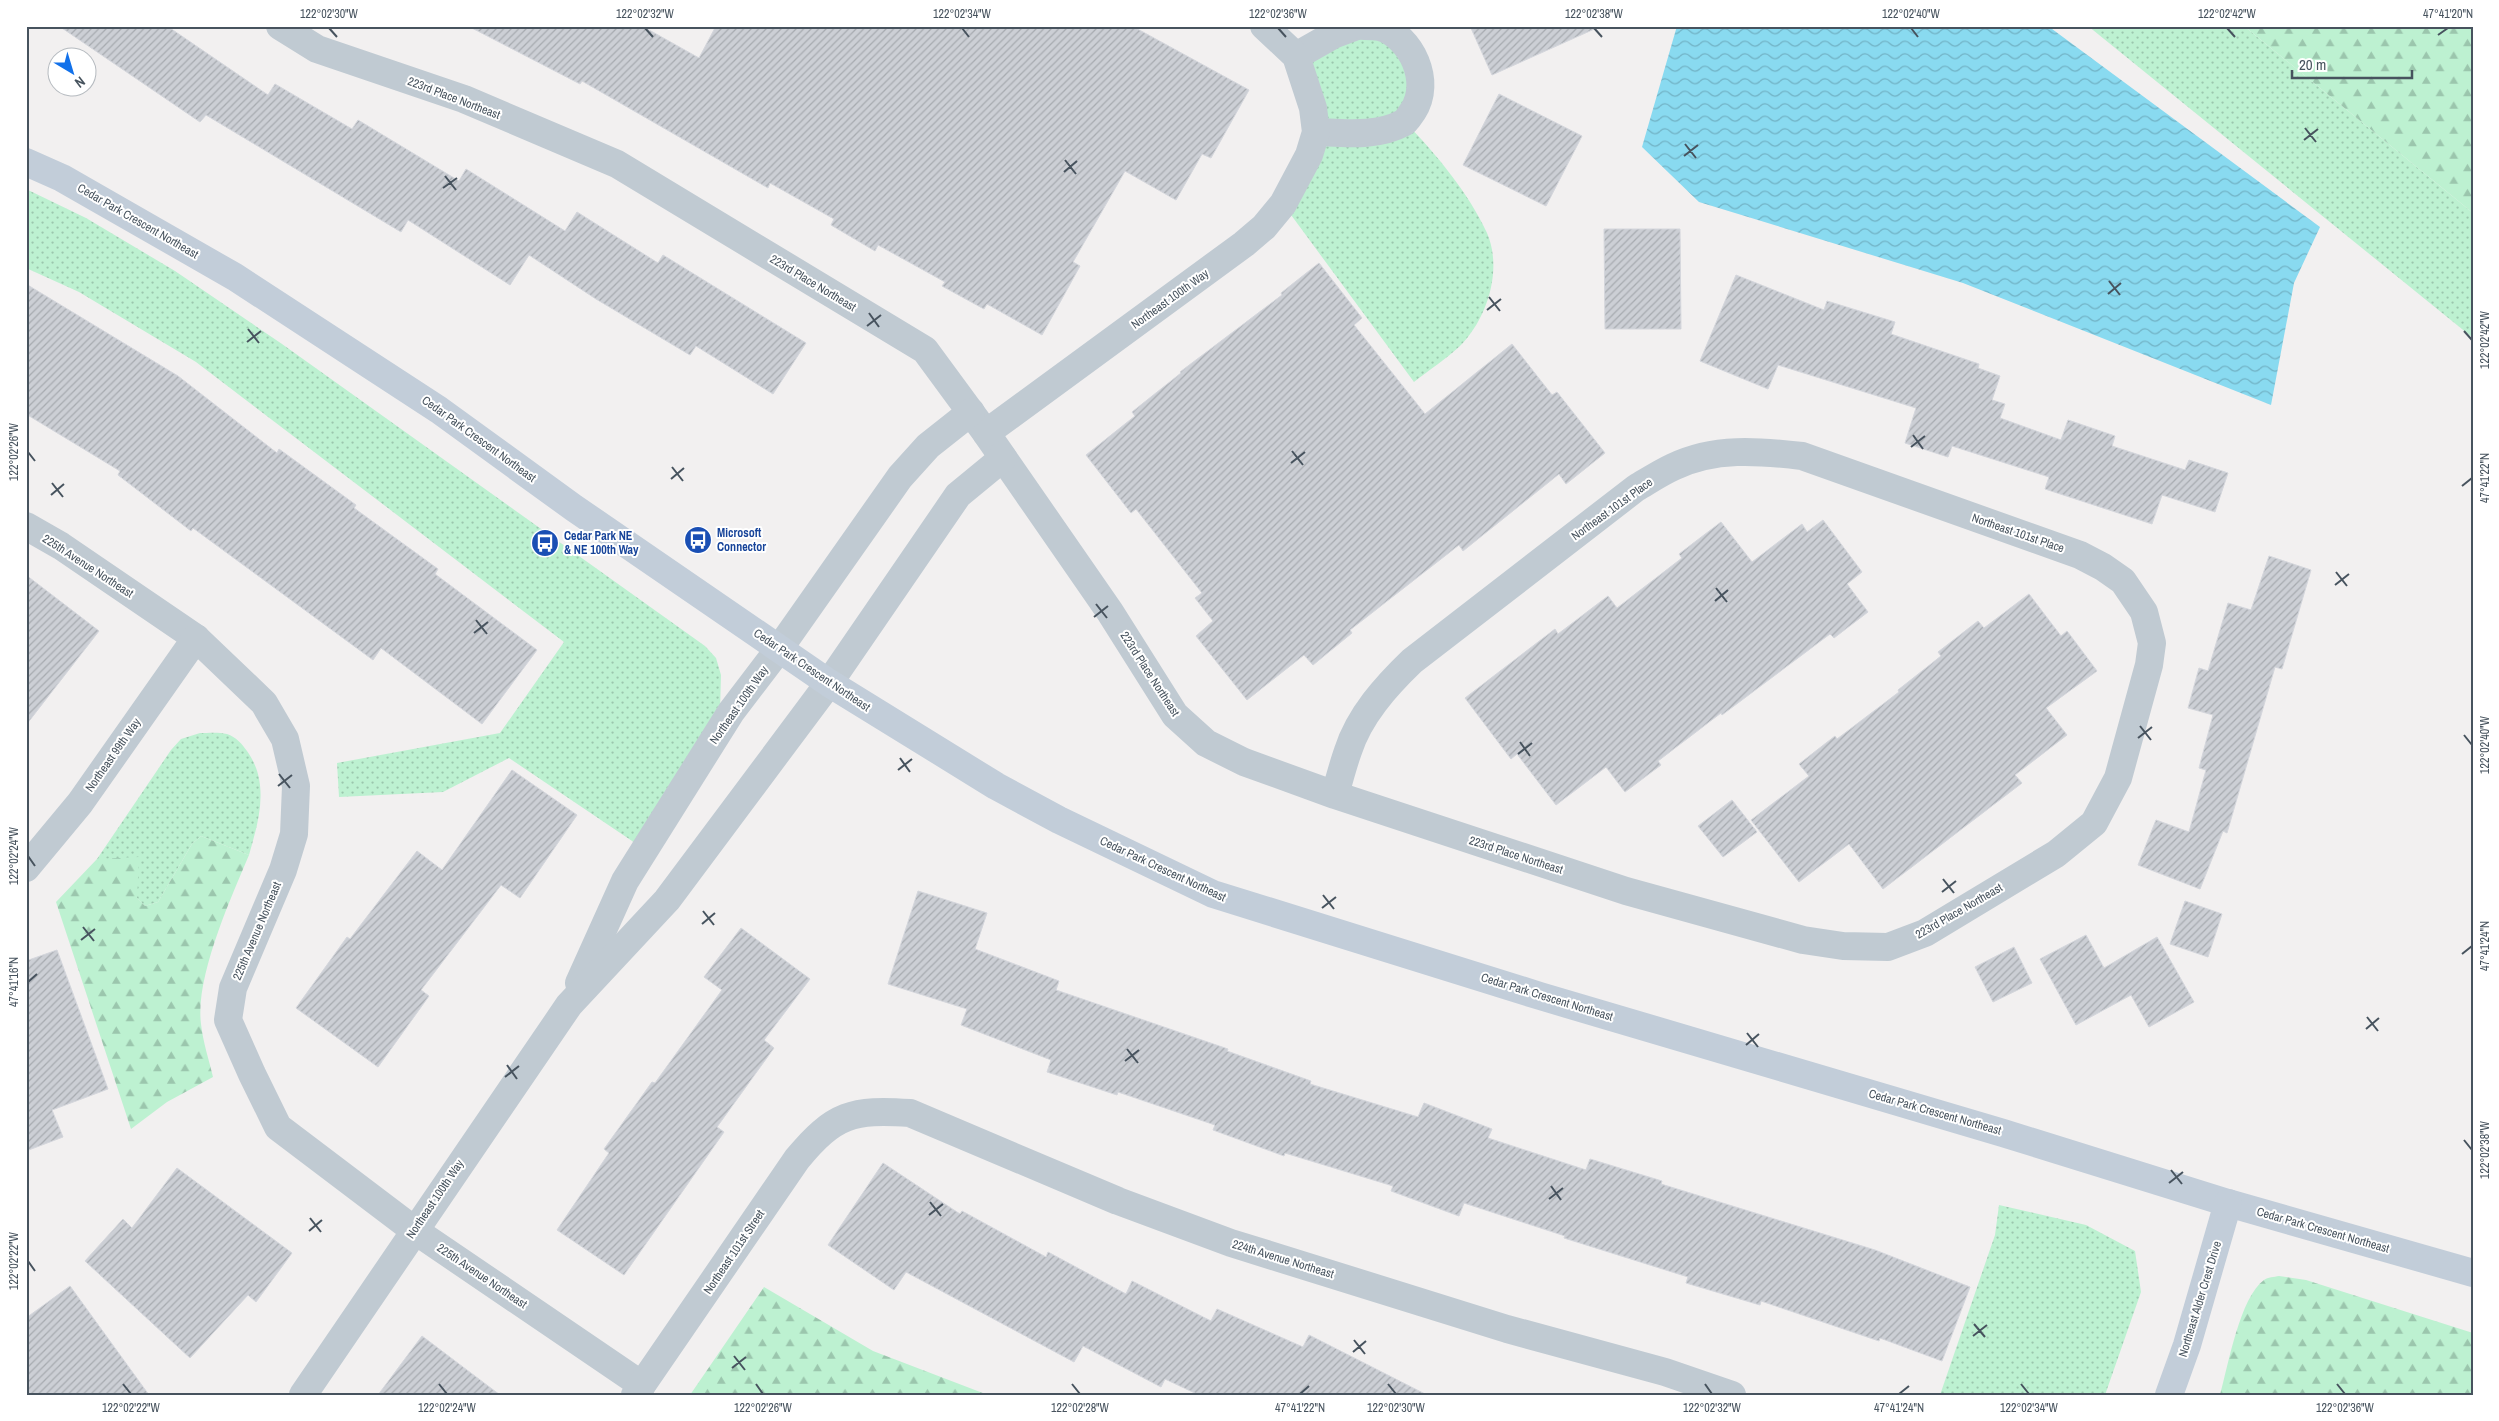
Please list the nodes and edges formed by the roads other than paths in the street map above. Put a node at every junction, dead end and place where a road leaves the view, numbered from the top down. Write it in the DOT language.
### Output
graph roads {
  1 [pos="280,26"];
  2 [pos="1264,26"];
  3 [pos="1357,26"];
  4 [pos="1364,26"];
  5 [pos="1296,56"];
  6 [pos="1316,132"];
  7 [pos="26,162"];
  8 [pos="979,422"];
  9 [pos="1003,458"];
  10 [pos="26,526"];
  11 [pos="2144,612"];
  12 [pos="196,638"];
  13 [pos="779,649"];
  14 [pos="829,683"];
  15 [pos="1335,795"];
  16 [pos="26,868"];
  17 [pos="569,1005"];
  18 [pos="842,1118"];
  19 [pos="2228,1203"];
  20 [pos="414,1230"];
  21 [pos="2473,1273"];
  22 [pos="639,1390"];
  23 [pos="303,1395"];
  24 [pos="1732,1395"];
  25 [pos="2169,1395"];
  1 -- 8 [label="street, 223rd Place Northeast"];
  2 -- 5 [label="street"];
  3 -- 5 [label="street"];
  4 -- 6 [label="street"];
  5 -- 6 [label="street"];
  6 -- 8 [label="street, Northeast 100th Way"];
  7 -- 13 [label="street, Cedar Park Crescent Northeast"];
  8 -- 9 [label="street, 223rd Place Northeast"];
  8 -- 13 [label="street, Northeast 100th Way"];
  9 -- 14 [label="street, Northeast 100th Way"];
  9 -- 15 [label="street, 223rd Place Northeast"];
  10 -- 12 [label="street, 225th Avenue Northeast"];
  11 -- 15 [label="street, Northeast 101st Place"];
  11 -- 15 [label="street, 223rd Place Northeast"];
  12 -- 16 [label="street, Northeast 99th Way"];
  12 -- 20 [label="street, 225th Avenue Northeast"];
  13 -- 14 [label="street, Cedar Park Crescent Northeast"];
  13 -- 17 [label="street, Northeast 100th Way"];
  14 -- 17 [label="street, Northeast 100th Way"];
  14 -- 19 [label="street, Cedar Park Crescent Northeast"];
  17 -- 20 [label="street, Northeast 100th Way"];
  18 -- 22 [label="street, Northeast 101st Street"];
  18 -- 24 [label="street, 224th Avenue Northeast"];
  19 -- 21 [label="street, Cedar Park Crescent Northeast"];
  19 -- 25 [label="street, Northeast Alder Crest Drive"];
  20 -- 22 [label="street, 225th Avenue Northeast"];
  20 -- 23 [label="street, Northeast 100th Way"];
}
